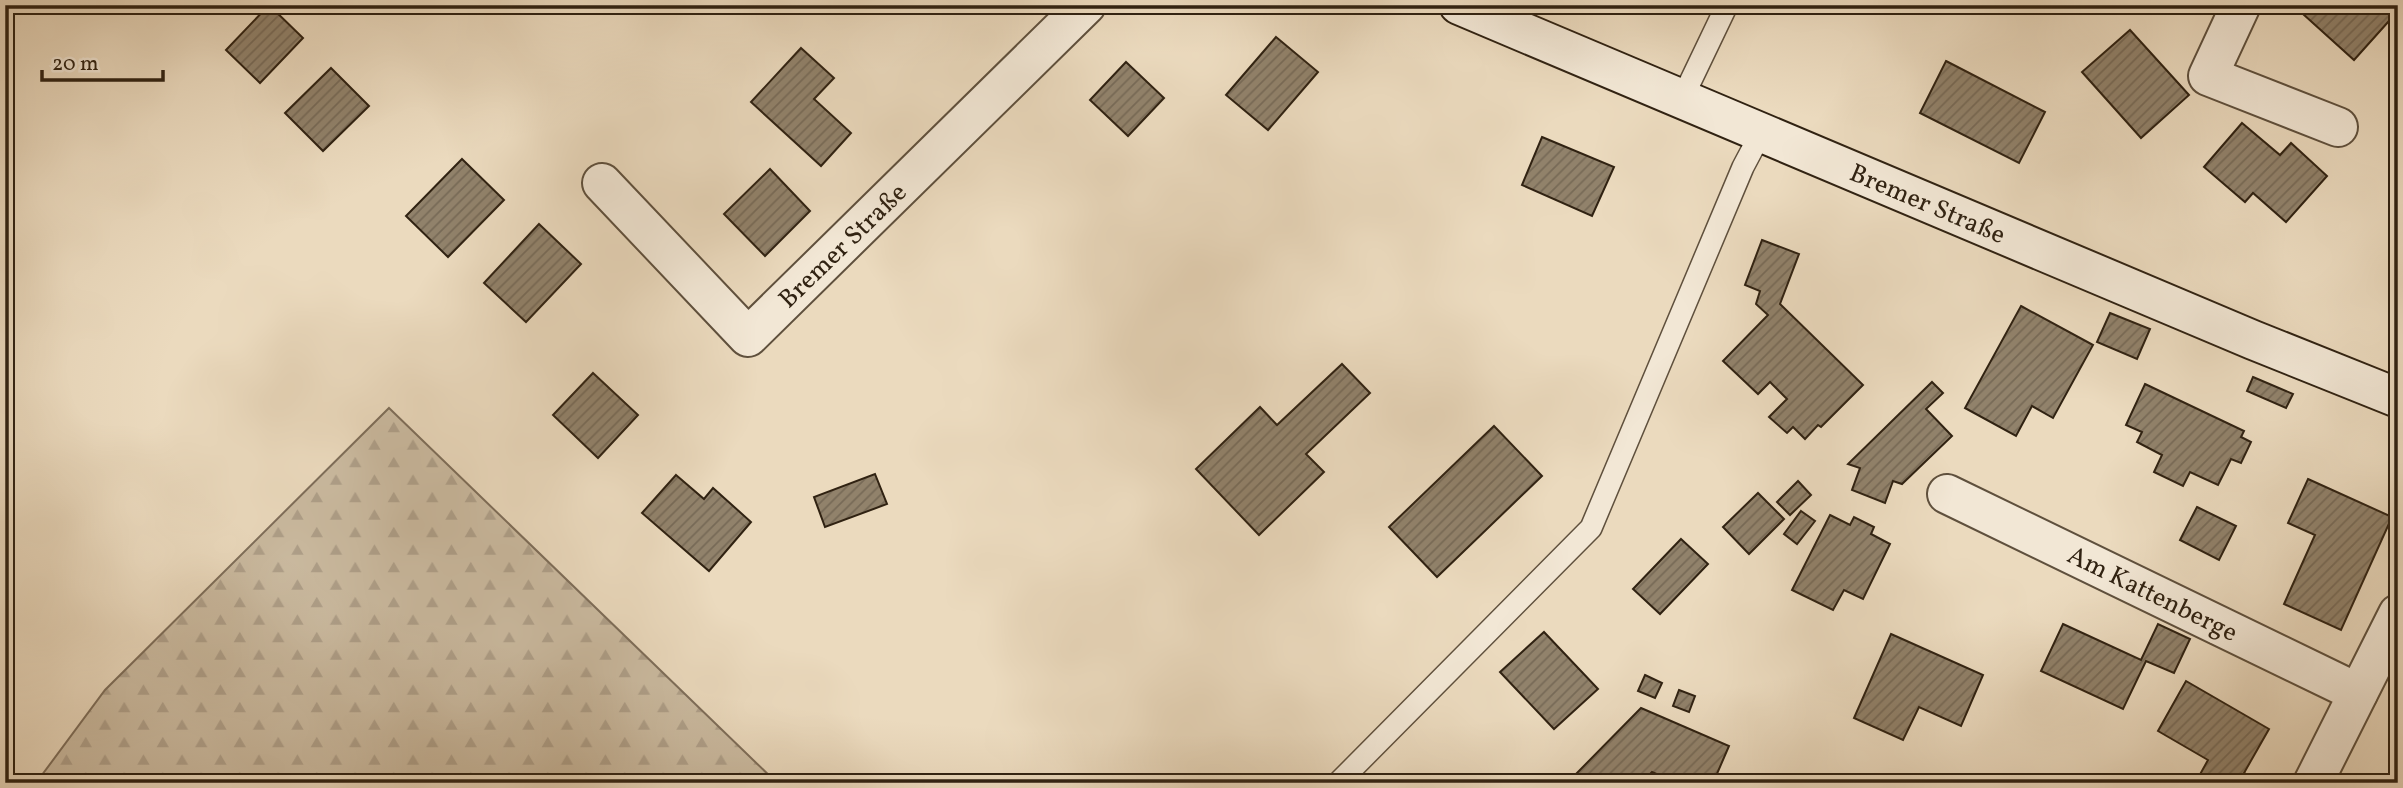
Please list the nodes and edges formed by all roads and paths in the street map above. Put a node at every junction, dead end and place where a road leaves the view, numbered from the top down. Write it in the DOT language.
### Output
graph roads {
  1 [pos="1086,5"];
  2 [pos="1459,5"];
  3 [pos="1727,5"];
  4 [pos="2241,5"];
  5 [pos="1682,99"];
  6 [pos="2338,127"];
  7 [pos="1761,132"];
  8 [pos="602,183"];
  9 [pos="2398,398"];
  10 [pos="1947,494"];
  11 [pos="2398,614"];
  12 [pos="2358,693"];
  13 [pos="1338,783"];
  14 [pos="2313,783"];
  1 -- 8 [label="street, Bremer Straße"];
  2 -- 5 [label="street, Bremer Straße"];
  3 -- 5 [label="lane"];
  4 -- 6 [label="street"];
  5 -- 7 [label="street, Bremer Straße"];
  7 -- 9 [label="street, Bremer Straße"];
  7 -- 13 [label="lane"];
  10 -- 12 [label="street, Am Kattenberge"];
  11 -- 12 [label="street"];
  12 -- 14 [label="street"];
}
